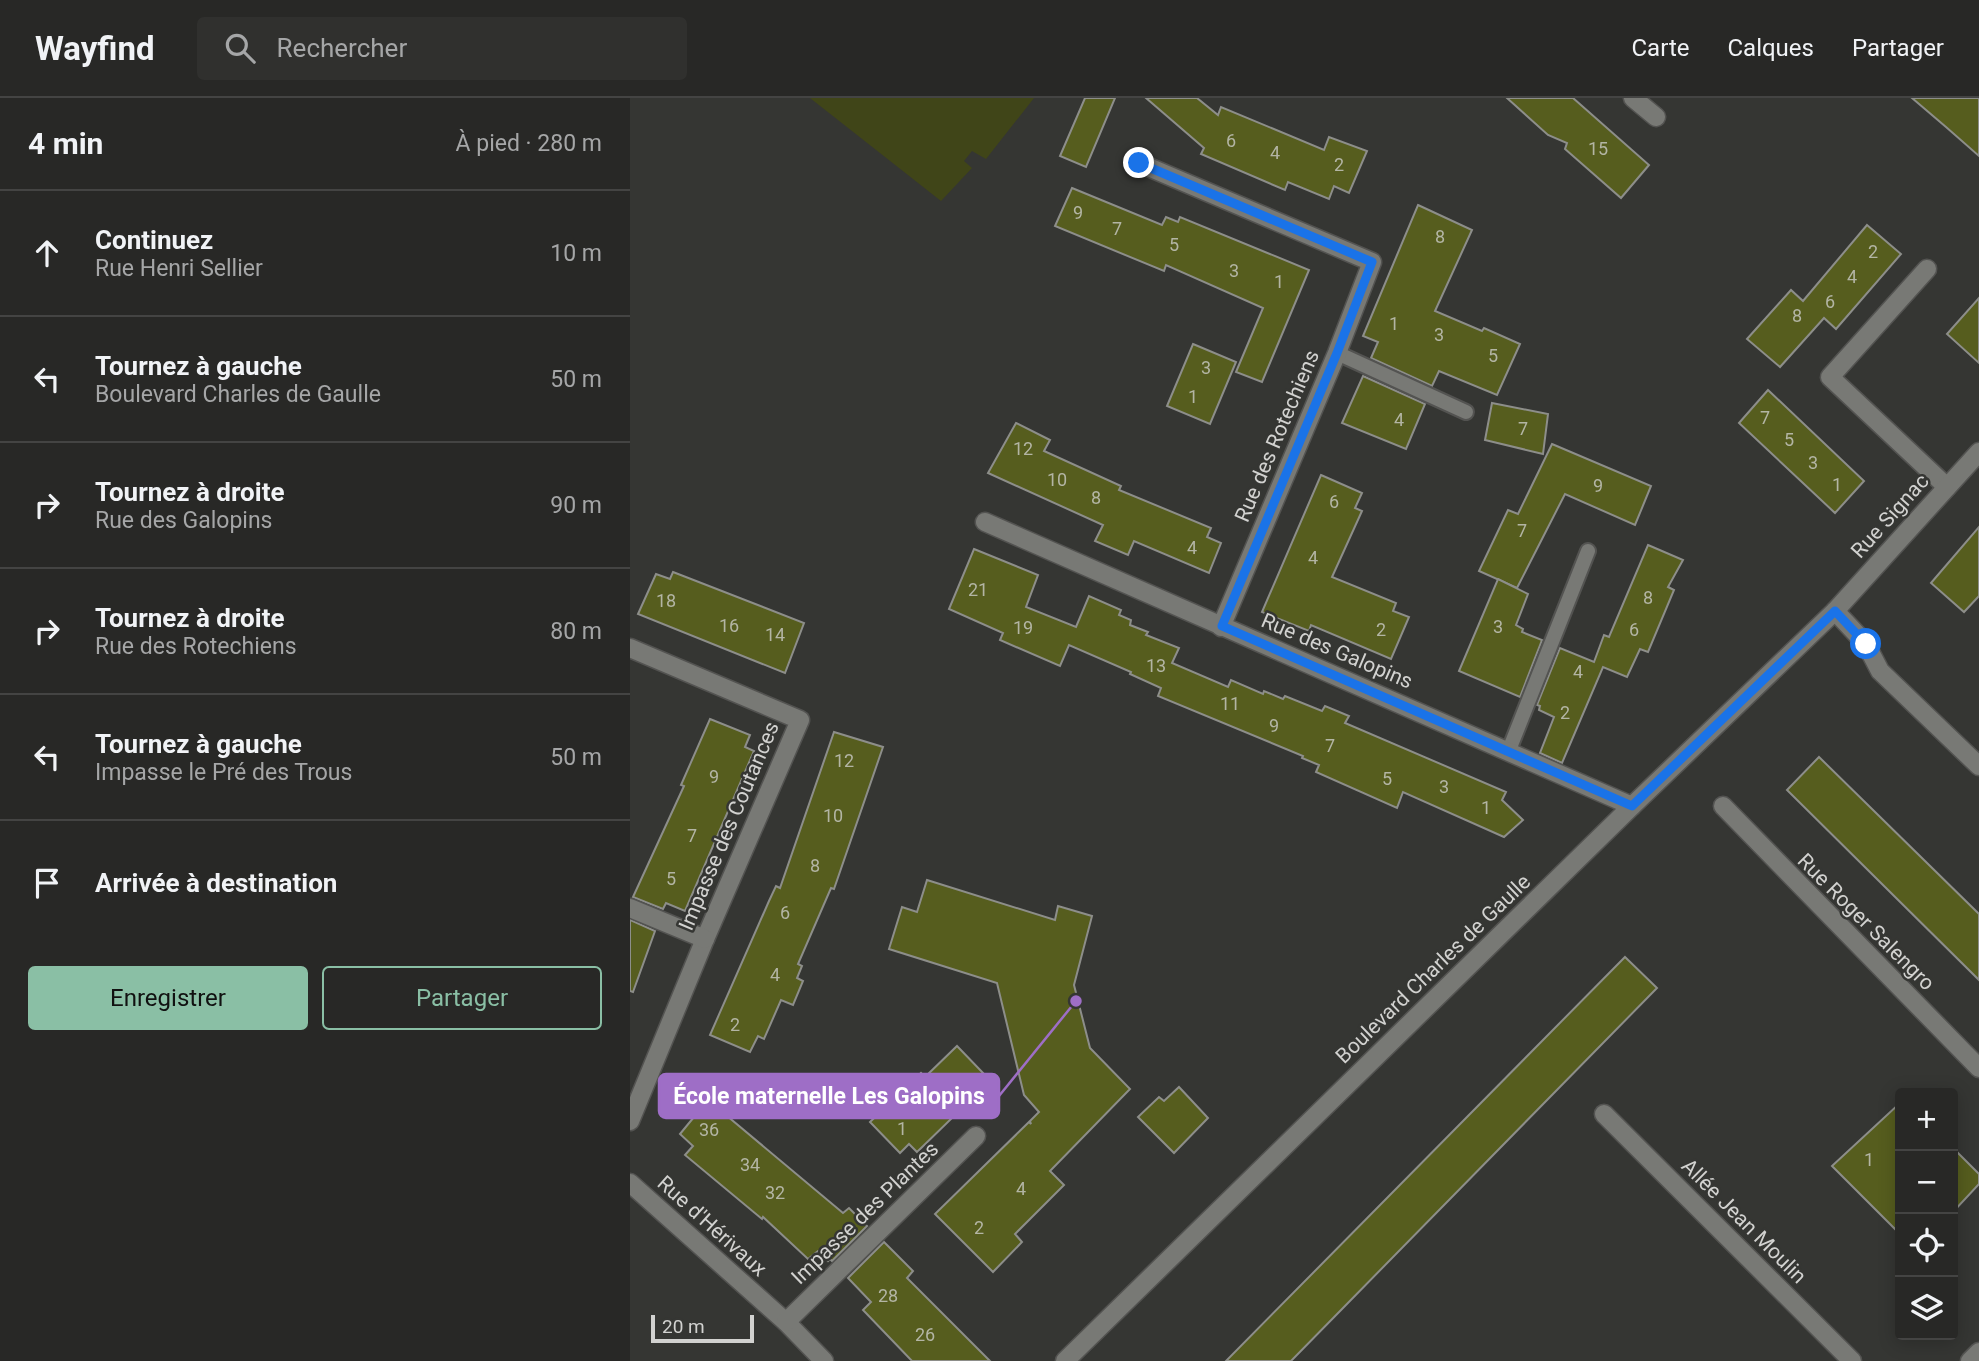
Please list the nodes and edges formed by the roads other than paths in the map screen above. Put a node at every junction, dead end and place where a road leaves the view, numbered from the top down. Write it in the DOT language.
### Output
graph roads {
  1 [pos="1633,98"];
  2 [pos="1656,117"];
  3 [pos="1139,163"];
  4 [pos="1927,269"];
  5 [pos="1337,353"];
  6 [pos="1466,412"];
  7 [pos="1979,452"];
  8 [pos="1947,487"];
  9 [pos="985,522"];
  10 [pos="1588,551"];
  11 [pos="1835,611"];
  12 [pos="1222,626"];
  13 [pos="630,648"];
  14 [pos="1509,750"];
  15 [pos="1979,766"];
  16 [pos="1632,806"];
  17 [pos="1723,806"];
  18 [pos="630,908"];
  19 [pos="705,939"];
  20 [pos="1979,1068"];
  21 [pos="1604,1114"];
  22 [pos="630,1121"];
  23 [pos="976,1136"];
  24 [pos="630,1183"];
  25 [pos="786,1322"];
  26 [pos="1979,1352"];
  27 [pos="824,1361"];
  28 [pos="1065,1361"];
  29 [pos="1852,1361"];
  30 [pos="1970,1361"];
  1 -- 2 [label="street"];
  3 -- 5 [label="street, Rue des Rotechiens"];
  4 -- 8 [label="street"];
  5 -- 6 [label="lane"];
  5 -- 12 [label="street, Rue des Rotechiens"];
  7 -- 8 [label="street, Rue Signac"];
  8 -- 11 [label="street, Rue Signac"];
  9 -- 12 [label="street, Rue des Galopins"];
  10 -- 14 [label="lane"];
  11 -- 15 [label="street"];
  11 -- 16 [label="street, Boulevard Charles de Gaulle"];
  12 -- 14 [label="street, Rue des Galopins"];
  13 -- 19 [label="street, Impasse des Coutances"];
  14 -- 16 [label="street, Rue des Galopins"];
  16 -- 28 [label="street, Boulevard Charles de Gaulle"];
  17 -- 20 [label="street, Rue Roger Salengro"];
  18 -- 19 [label="street"];
  19 -- 22 [label="street, Impasse des Coutances"];
  21 -- 29 [label="street, Allée Jean Moulin"];
  23 -- 25 [label="street, Impasse des Plantes"];
  24 -- 25 [label="street, Rue d'Hérivaux"];
  25 -- 27 [label="street, Rue d'Hérivaux"];
  26 -- 30 [label="street"];
}
